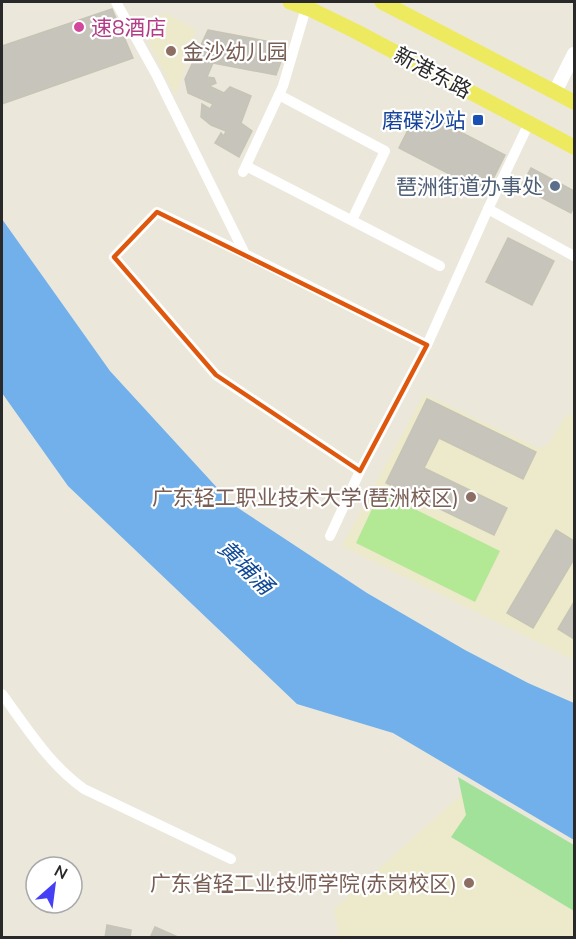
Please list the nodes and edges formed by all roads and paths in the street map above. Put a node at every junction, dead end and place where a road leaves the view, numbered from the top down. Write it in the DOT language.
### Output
graph roads {
  1 [pos="116,2"];
  2 [pos="290,2"];
  3 [pos="382,2"];
  4 [pos="306,8"];
  5 [pos="574,54"];
  6 [pos="555,92"];
  7 [pos="279,95"];
  8 [pos="574,102"];
  9 [pos="529,123"];
  10 [pos="574,147"];
  11 [pos="488,209"];
  12 [pos="352,220"];
  13 [pos="245,254"];
  14 [pos="574,256"];
  15 [pos="440,266"];
  16 [pos="427,345"];
  17 [pos="360,471"];
  18 [pos="330,536"];
  19 [pos="2,694"];
  20 [pos="231,859"];
  1 -- 13 [label="street"];
  2 -- 4 [label="main road, 新港东路"];
  3 -- 6 [label="main road, 新港东路"];
  4 -- 7 [label="street"];
  4 -- 9 [label="main road, 新港东路"];
  5 -- 6 [label="street"];
  6 -- 8 [label="main road, 新港东路"];
  7 -- 12 [label="street"];
  7 -- 12 [label="street"];
  9 -- 10 [label="main road, 新港东路"];
  9 -- 11 [label="street"];
  11 -- 14 [label="street"];
  11 -- 16 [label="street"];
  12 -- 15 [label="street"];
  13 -- 16 [label="street"];
  13 -- 17 [label="street"];
  16 -- 17 [label="street"];
  17 -- 18 [label="street"];
  19 -- 20 [label="street"];
}
